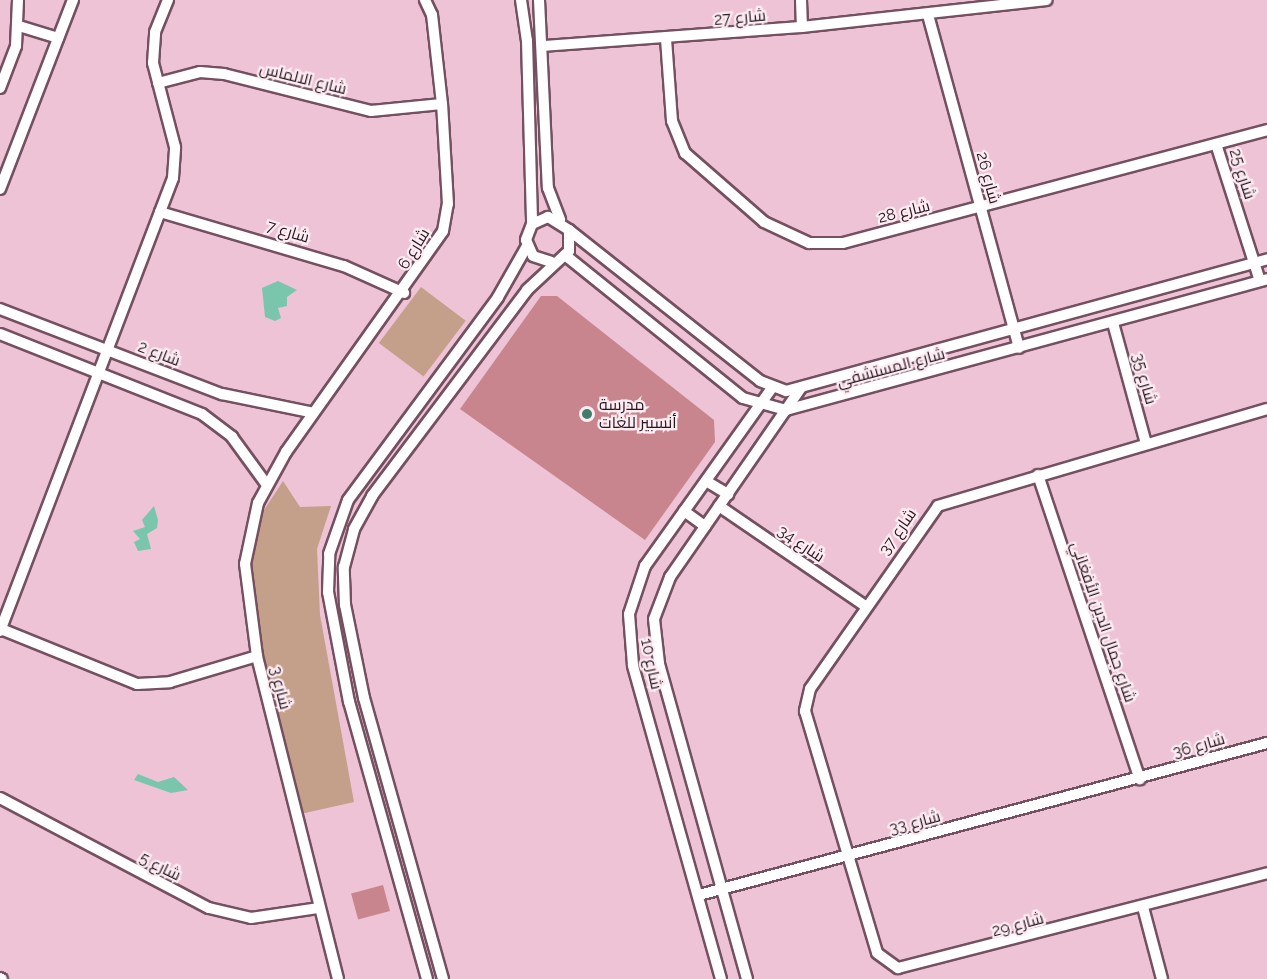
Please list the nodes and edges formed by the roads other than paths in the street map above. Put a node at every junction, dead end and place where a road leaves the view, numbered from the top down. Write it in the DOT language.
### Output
graph roads {
  1 [pos="18,0"];
  2 [pos="73,0"];
  3 [pos="168,0"];
  4 [pos="425,0"];
  5 [pos="521,0"];
  6 [pos="539,0"];
  7 [pos="801,0"];
  8 [pos="1047,0"];
  9 [pos="928,15"];
  10 [pos="19,26"];
  11 [pos="802,27"];
  12 [pos="58,38"];
  13 [pos="666,39"];
  14 [pos="543,46"];
  15 [pos="158,83"];
  16 [pos="0,88"];
  17 [pos="442,104"];
  18 [pos="1267,130"];
  19 [pos="1216,144"];
  20 [pos="0,189"];
  21 [pos="981,208"];
  22 [pos="160,212"];
  23 [pos="560,220"];
  24 [pos="532,224"];
  25 [pos="569,230"];
  26 [pos="527,246"];
  27 [pos="565,255"];
  28 [pos="1267,259"];
  29 [pos="551,262"];
  30 [pos="1254,262"];
  31 [pos="1264,280"];
  32 [pos="404,292"];
  33 [pos="0,309"];
  34 [pos="1113,323"];
  35 [pos="1013,329"];
  36 [pos="0,334"];
  37 [pos="1019,348"];
  38 [pos="107,350"];
  39 [pos="99,372"];
  40 [pos="772,388"];
  41 [pos="800,390"];
  42 [pos="759,406"];
  43 [pos="1267,409"];
  44 [pos="786,410"];
  45 [pos="310,412"];
  46 [pos="1146,444"];
  47 [pos="1038,475"];
  48 [pos="706,481"];
  49 [pos="267,485"];
  50 [pos="728,494"];
  51 [pos="719,506"];
  52 [pos="684,511"];
  53 [pos="705,526"];
  54 [pos="865,606"];
  55 [pos="0,630"];
  56 [pos="257,656"];
  57 [pos="1267,743"];
  58 [pos="1140,779"];
  59 [pos="0,798"];
  60 [pos="391,805"];
  61 [pos="376,809"];
  62 [pos="847,856"];
  63 [pos="1267,873"];
  64 [pos="722,889"];
  65 [pos="699,895"];
  66 [pos="1143,907"];
  67 [pos="319,908"];
  68 [pos="338,979"];
  69 [pos="427,979"];
  70 [pos="443,979"];
  71 [pos="722,979"];
  72 [pos="747,979"];
  73 [pos="1162,979"];
  1 -- 10 [label="street"];
  2 -- 12 [label="street"];
  3 -- 15 [label="street"];
  4 -- 17 [label="street, شارع 6"];
  5 -- 24 [label="street"];
  6 -- 14 [label="street"];
  7 -- 11 [label="street"];
  8 -- 9 [label="street, شارع 27"];
  9 -- 11 [label="street, شارع 27"];
  9 -- 21 [label="street, شارع 26"];
  10 -- 12 [label="street"];
  10 -- 16 [label="street"];
  11 -- 13 [label="street, شارع 27"];
  12 -- 20 [label="street"];
  13 -- 14 [label="street, شارع 27"];
  13 -- 21 [label="street, شارع 28"];
  14 -- 23 [label="street"];
  15 -- 17 [label="street, شارع الالماس"];
  15 -- 22 [label="street"];
  17 -- 32 [label="street, شارع 6"];
  18 -- 19 [label="street, شارع 28"];
  19 -- 21 [label="street, شارع 28"];
  19 -- 30 [label="street, شارع 25"];
  21 -- 35 [label="street, شارع 26"];
  22 -- 32 [label="street, شارع 7"];
  22 -- 38 [label="street"];
  23 -- 24 [label="street"];
  23 -- 25 [label="street"];
  24 -- 26 [label="street"];
  25 -- 27 [label="street"];
  25 -- 40 [label="street"];
  26 -- 29 [label="street"];
  26 -- 61 [label="street"];
  27 -- 29 [label="street"];
  27 -- 42 [label="street, شارع المستشفي"];
  28 -- 30 [label="street, شارع المستشفي"];
  29 -- 60 [label="street"];
  30 -- 31 [label="street, شارع 25"];
  30 -- 35 [label="street, شارع المستشفي"];
  31 -- 34 [label="street, شارع المستشفي"];
  32 -- 45 [label="street, شارع 6"];
  33 -- 38 [label="street, شارع 2"];
  34 -- 37 [label="street, شارع المستشفي"];
  34 -- 46 [label="street, شارع 35"];
  35 -- 37 [label="street, شارع 26"];
  35 -- 41 [label="street, شارع المستشفي"];
  36 -- 39 [label="street"];
  37 -- 44 [label="street, شارع المستشفي"];
  38 -- 39 [label="street"];
  38 -- 45 [label="street, شارع 2"];
  39 -- 49 [label="street"];
  39 -- 55 [label="street"];
  40 -- 41 [label="street, شارع المستشفي"];
  40 -- 42 [label="street, شارع 10"];
  41 -- 44 [label="street, شارع 10"];
  42 -- 44 [label="street, شارع المستشفي"];
  42 -- 48 [label="street, شارع 10"];
  43 -- 46 [label="street, شارع 37"];
  44 -- 50 [label="street, شارع 10"];
  45 -- 49 [label="street, شارع 3"];
  46 -- 47 [label="street, شارع 37"];
  47 -- 54 [label="street, شارع 37"];
  47 -- 58 [label="street, شارع جمال الدين الأفغاني"];
  48 -- 50 [label="street"];
  48 -- 52 [label="street, شارع 10"];
  49 -- 56 [label="street, شارع 3"];
  50 -- 51 [label="street, شارع 10"];
  51 -- 53 [label="street, شارع 10"];
  51 -- 54 [label="street, شارع 34"];
  52 -- 53 [label="street"];
  52 -- 65 [label="street, شارع 10"];
  53 -- 64 [label="street, شارع 10"];
  54 -- 62 [label="street, شارع 37"];
  55 -- 56 [label="street"];
  56 -- 67 [label="street, شارع 3"];
  57 -- 58 [label="street, شارع 36"];
  58 -- 62 [label="street, شارع 33"];
  59 -- 67 [label="street, شارع 5"];
  60 -- 61 [label="street"];
  60 -- 70 [label="street"];
  61 -- 69 [label="street"];
  62 -- 64 [label="street, شارع 33"];
  62 -- 66 [label="street, شارع 29"];
  63 -- 66 [label="street, شارع 29"];
  64 -- 65 [label="street, شارع 33"];
  64 -- 72 [label="street, شارع 10"];
  65 -- 71 [label="street, شارع 10"];
  66 -- 73 [label="street"];
  67 -- 68 [label="street, شارع 3"];
}
